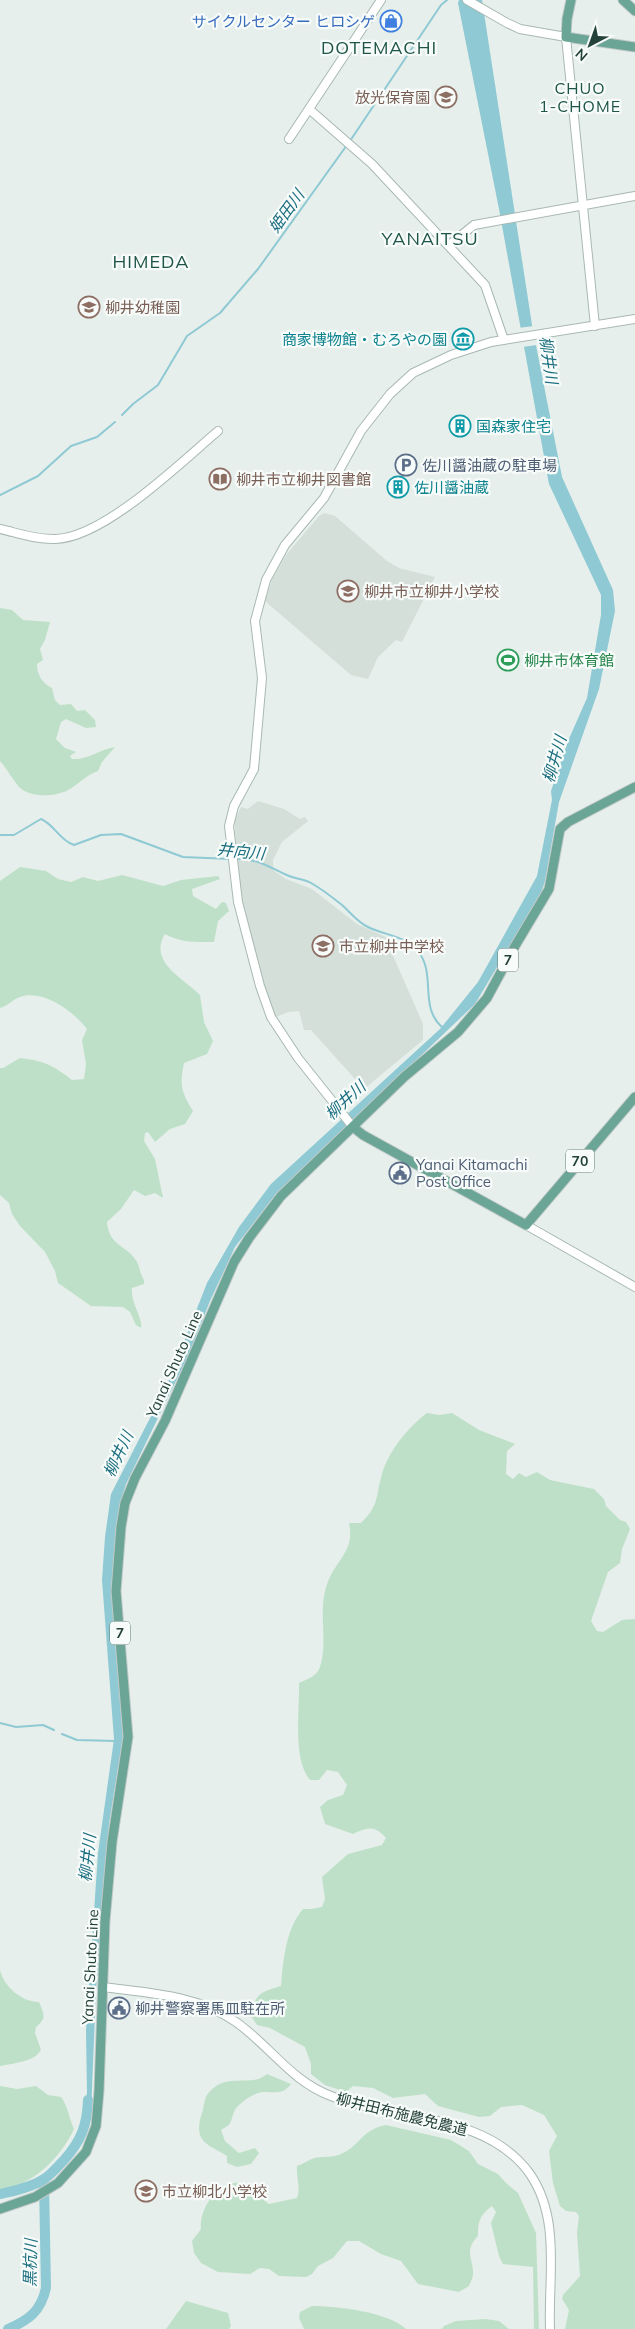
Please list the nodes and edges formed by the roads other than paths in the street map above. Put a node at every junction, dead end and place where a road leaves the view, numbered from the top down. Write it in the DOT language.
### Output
graph roads {
  1 [pos="381,0"];
  2 [pos="467,0"];
  3 [pos="571,0"];
  4 [pos="623,0"];
  5 [pos="635,10"];
  6 [pos="566,37"];
  7 [pos="635,47"];
  8 [pos="309,109"];
  9 [pos="289,140"];
  10 [pos="635,196"];
  11 [pos="582,207"];
  12 [pos="449,246"];
  13 [pos="635,319"];
  14 [pos="595,326"];
  15 [pos="504,340"];
  16 [pos="218,431"];
  17 [pos="0,529"];
  18 [pos="635,787"];
  19 [pos="635,1097"];
  20 [pos="351,1125"];
  21 [pos="526,1225"];
  22 [pos="635,1287"];
  23 [pos="103,1986"];
  24 [pos="0,2209"];
  25 [pos="550,2329"];
  1 -- 8 [label="street"];
  2 -- 6 [label="street"];
  3 -- 6 [label="main road"];
  4 -- 5 [label="main road"];
  6 -- 7 [label="main road"];
  6 -- 11 [label="street"];
  8 -- 9 [label="street"];
  8 -- 12 [label="street"];
  10 -- 11 [label="street"];
  11 -- 12 [label="street"];
  11 -- 14 [label="street"];
  12 -- 15 [label="street"];
  13 -- 14 [label="street"];
  14 -- 15 [label="street"];
  15 -- 20 [label="street"];
  16 -- 17 [label="street"];
  18 -- 20 [label="main road, Yanai Shuto Line / 7"];
  19 -- 21 [label="main road, 70"];
  20 -- 21 [label="main road"];
  20 -- 23 [label="main road, Yanai Shuto Line / 7"];
  21 -- 22 [label="street"];
  23 -- 24 [label="main road, Yanai Shuto Line / 7"];
  23 -- 25 [label="street, 柳井田布施農免農道"];
}
